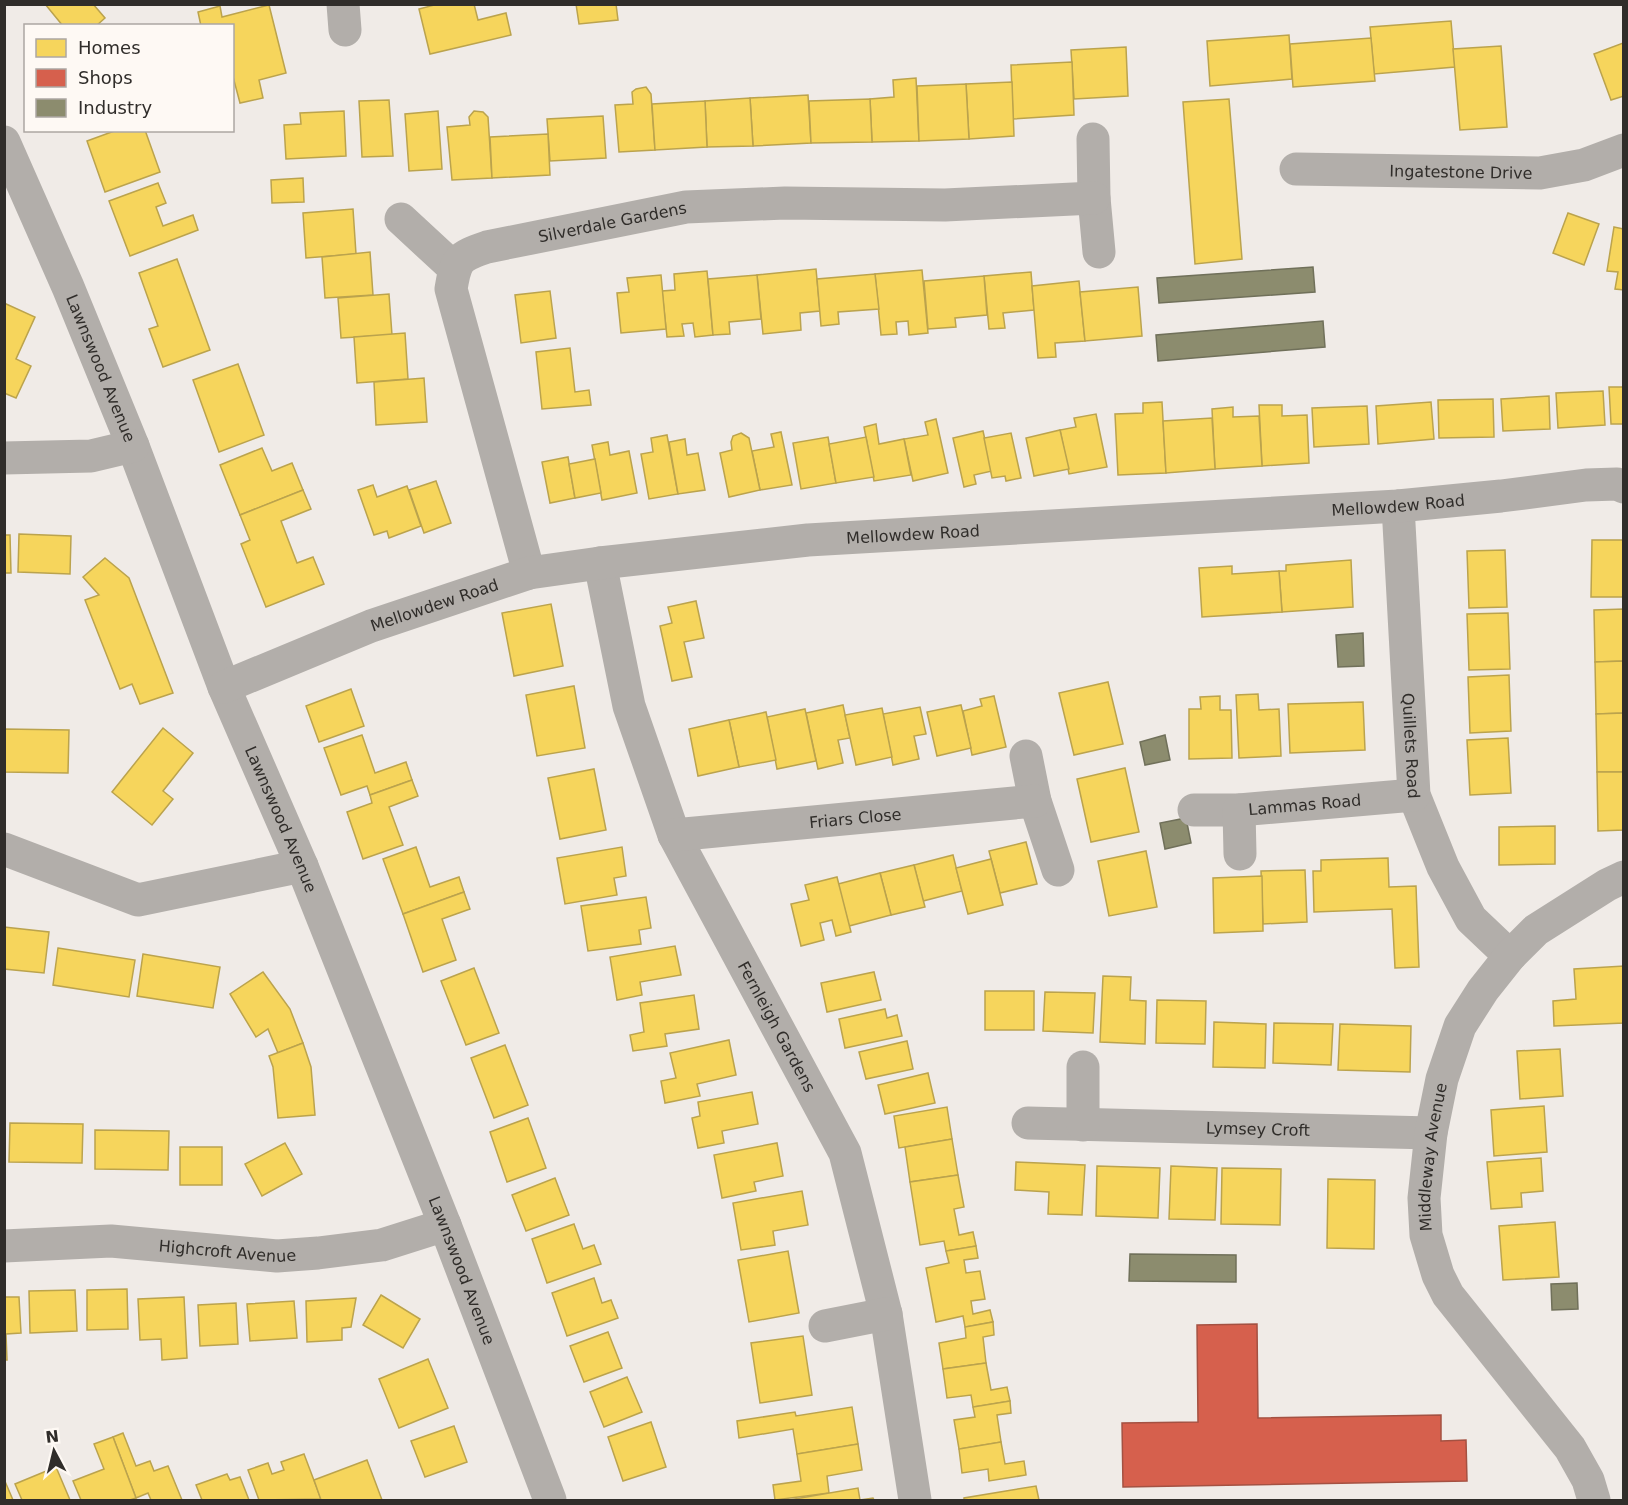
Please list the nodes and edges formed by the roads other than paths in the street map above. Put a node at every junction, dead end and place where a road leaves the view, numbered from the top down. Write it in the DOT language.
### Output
graph roads {
  1 [pos="1093,139"];
  2 [pos="4,142"];
  3 [pos="1623,150"];
  4 [pos="1296,169"];
  5 [pos="1094,198"];
  6 [pos="401,219"];
  7 [pos="1099,252"];
  8 [pos="454,268"];
  9 [pos="134,446"];
  10 [pos="4,458"];
  11 [pos="1623,487"];
  12 [pos="1398,506"];
  13 [pos="600,563"];
  14 [pos="529,573"];
  15 [pos="224,687"];
  16 [pos="1026,756"];
  17 [pos="1414,795"];
  18 [pos="1035,801"];
  19 [pos="1194,810"];
  20 [pos="1239,810"];
  21 [pos="674,835"];
  22 [pos="4,849"];
  23 [pos="1240,854"];
  24 [pos="302,866"];
  25 [pos="1058,870"];
  26 [pos="1623,877"];
  27 [pos="1510,956"];
  28 [pos="1083,1067"];
  29 [pos="1028,1124"];
  30 [pos="1083,1125"];
  31 [pos="1431,1133"];
  32 [pos="445,1225"];
  33 [pos="4,1246"];
  34 [pos="886,1314"];
  35 [pos="825,1326"];
  36 [pos="550,1500"];
  37 [pos="915,1500"];
  38 [pos="1594,1500"];
  1 -- 5 [label="street"];
  2 -- 9 [label="street, Lawnswood Avenue"];
  3 -- 4 [label="street, Ingatestone Drive"];
  5 -- 7 [label="street"];
  5 -- 8 [label="street, Silverdale Gardens"];
  6 -- 8 [label="street"];
  8 -- 14 [label="street"];
  9 -- 10 [label="street"];
  9 -- 15 [label="street, Lawnswood Avenue"];
  11 -- 12 [label="street, Mellowdew Road"];
  12 -- 13 [label="street, Mellowdew Road"];
  12 -- 17 [label="street, Quillets Road"];
  13 -- 14 [label="street, Mellowdew Road"];
  13 -- 21 [label="street, Fernleigh Gardens"];
  14 -- 15 [label="street, Mellowdew Road"];
  15 -- 24 [label="street, Lawnswood Avenue"];
  16 -- 18 [label="street"];
  17 -- 20 [label="street, Lammas Road"];
  17 -- 27 [label="street, Quillets Road"];
  18 -- 21 [label="street, Friars Close"];
  18 -- 25 [label="street"];
  19 -- 20 [label="street, Lammas Road"];
  20 -- 23 [label="street"];
  21 -- 34 [label="street, Fernleigh Gardens"];
  22 -- 24 [label="street"];
  24 -- 32 [label="street, Lawnswood Avenue"];
  26 -- 27 [label="street, Middleway Avenue"];
  27 -- 31 [label="street, Middleway Avenue"];
  28 -- 30 [label="street"];
  29 -- 30 [label="street, Lymsey Croft"];
  30 -- 31 [label="street, Lymsey Croft"];
  31 -- 38 [label="street, Middleway Avenue"];
  32 -- 33 [label="street, Highcroft Avenue"];
  32 -- 36 [label="street, Lawnswood Avenue"];
  34 -- 35 [label="street"];
  34 -- 37 [label="street, Fernleigh Gardens"];
}
